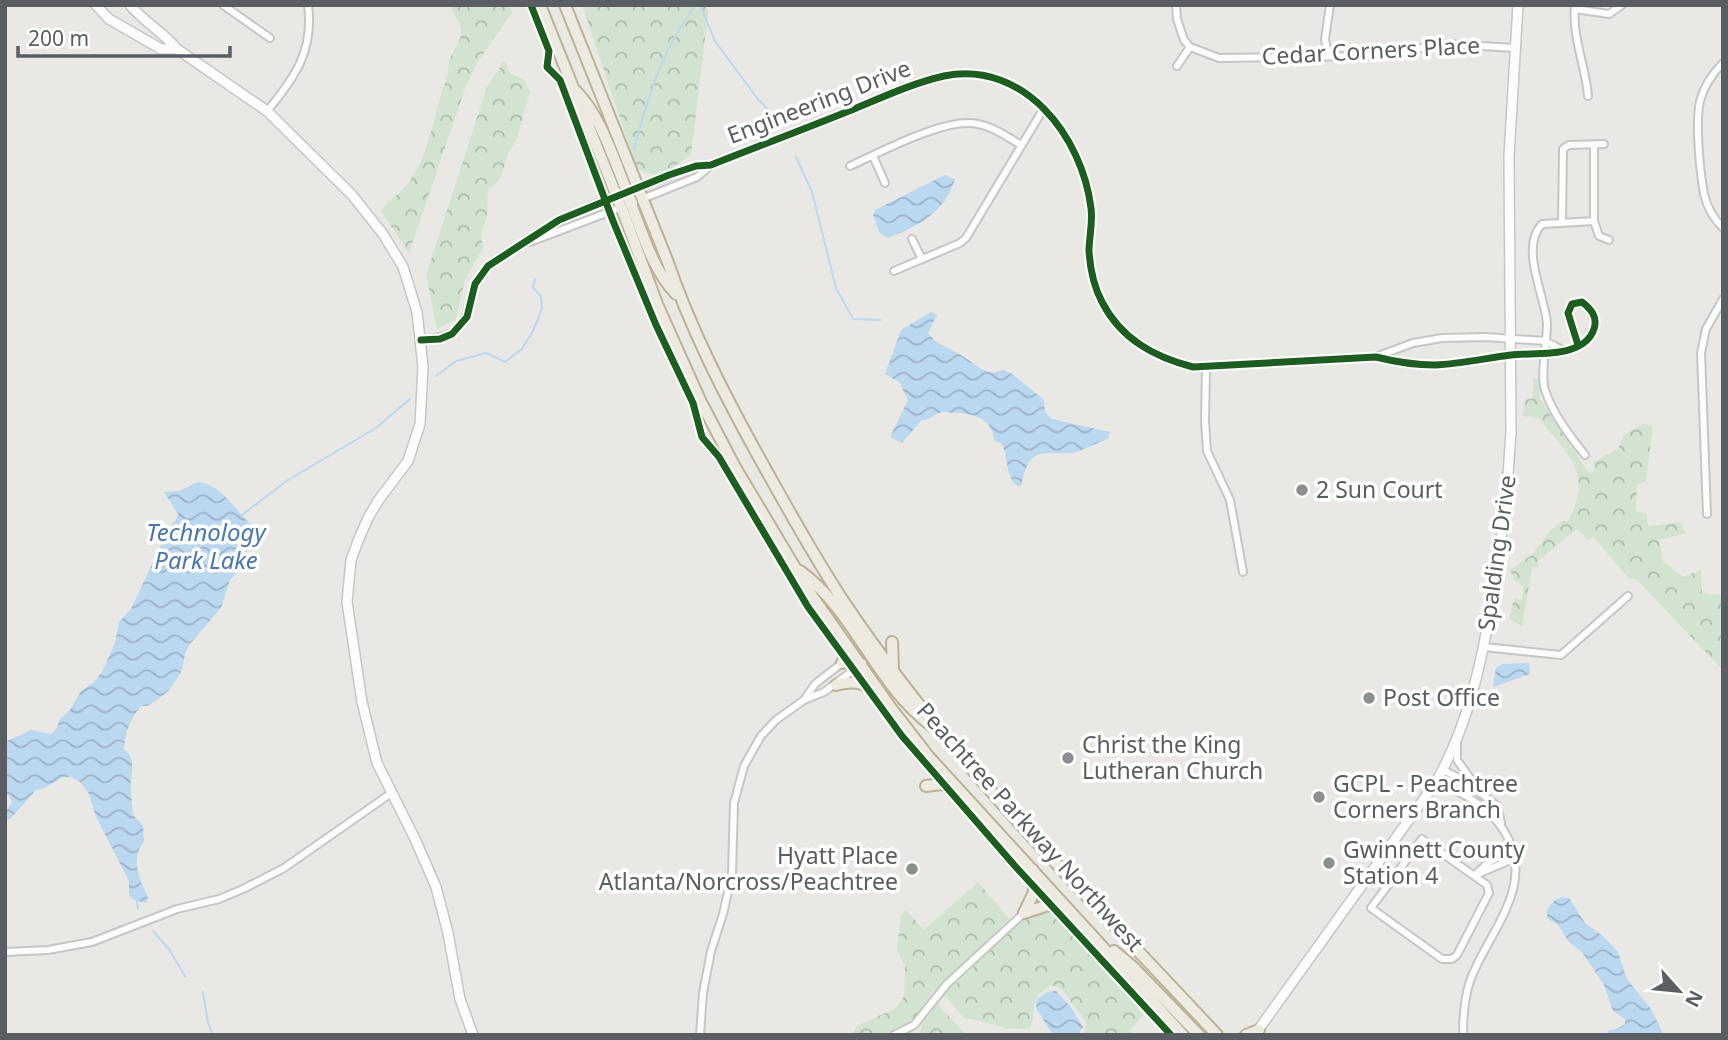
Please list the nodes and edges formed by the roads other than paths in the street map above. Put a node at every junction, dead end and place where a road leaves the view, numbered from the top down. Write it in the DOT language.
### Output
graph roads {
  1 [pos="96,5"];
  2 [pos="130,5"];
  3 [pos="223,5"];
  4 [pos="309,5"];
  5 [pos="540,5"];
  6 [pos="565,5"];
  7 [pos="1176,5"];
  8 [pos="1330,5"];
  9 [pos="1518,5"];
  10 [pos="1622,5"];
  11 [pos="1575,7"];
  12 [pos="270,38"];
  13 [pos="1190,47"];
  14 [pos="1514,48"];
  15 [pos="177,49"];
  16 [pos="1328,55"];
  17 [pos="1723,64"];
  18 [pos="1177,66"];
  19 [pos="1588,96"];
  20 [pos="1044,108"];
  21 [pos="267,111"];
  22 [pos="1604,144"];
  23 [pos="1021,145"];
  24 [pos="1594,145"];
  25 [pos="873,156"];
  26 [pos="711,165"];
  27 [pos="850,166"];
  28 [pos="885,183"];
  29 [pos="629,197"];
  30 [pos="1594,221"];
  31 [pos="1562,222"];
  32 [pos="1723,228"];
  33 [pos="912,239"];
  34 [pos="1609,240"];
  35 [pos="520,245"];
  36 [pos="922,259"];
  37 [pos="894,271"];
  38 [pos="1723,299"];
  39 [pos="1509,339"];
  40 [pos="421,340"];
  41 [pos="1546,341"];
  42 [pos="1578,345"];
  43 [pos="1564,351"];
  44 [pos="1509,355"];
  45 [pos="1546,355"];
  46 [pos="1376,357"];
  47 [pos="1206,367"];
  48 [pos="1585,455"];
  49 [pos="1707,514"];
  50 [pos="798,570"];
  51 [pos="1242,572"];
  52 [pos="1628,596"];
  53 [pos="843,641"];
  54 [pos="892,642"];
  55 [pos="1484,647"];
  56 [pos="872,649"];
  57 [pos="854,655"];
  58 [pos="842,663"];
  59 [pos="861,665"];
  60 [pos="894,669"];
  61 [pos="836,685"];
  62 [pos="804,700"];
  63 [pos="891,708"];
  64 [pos="944,734"];
  65 [pos="1457,741"];
  66 [pos="929,757"];
  67 [pos="1443,770"];
  68 [pos="1436,782"];
  69 [pos="1478,790"];
  70 [pos="958,791"];
  71 [pos="390,793"];
  72 [pos="1502,825"];
  73 [pos="1515,858"];
  74 [pos="1032,868"];
  75 [pos="1475,875"];
  76 [pos="1024,913"];
  77 [pos="1072,913"];
  78 [pos="1092,934"];
  79 [pos="5,952"];
  80 [pos="1257,1033"];
  81 [pos="473,1035"];
  82 [pos="700,1035"];
  83 [pos="894,1035"];
  84 [pos="1183,1035"];
  85 [pos="1199,1035"];
  86 [pos="1217,1035"];
  87 [pos="1246,1035"];
  88 [pos="1463,1035"];
  1 -- 15 [label="street"];
  2 -- 15 [label="street"];
  3 -- 12 [label="street"];
  4 -- 21 [label="street"];
  5 -- 29 [label="highway, Peachtree Parkway Northwest"];
  6 -- 29 [label="highway, Peachtree Parkway Northwest"];
  7 -- 13 [label="street"];
  8 -- 16 [label="street"];
  9 -- 14 [label="street, Spalding Drive"];
  10 -- 11 [label="street"];
  11 -- 19 [label="street"];
  13 -- 16 [label="street, Cedar Corners Place"];
  13 -- 18 [label="street"];
  14 -- 16 [label="street, Cedar Corners Place"];
  14 -- 39 [label="street, Spalding Drive"];
  15 -- 21 [label="street"];
  17 -- 32 [label="street"];
  20 -- 23 [label="street"];
  20 -- 26 [label="street, Engineering Drive"];
  20 -- 47 [label="street, Engineering Drive"];
  21 -- 40 [label="street"];
  22 -- 24 [label="street"];
  23 -- 25 [label="street"];
  23 -- 36 [label="street"];
  24 -- 30 [label="street"];
  24 -- 31 [label="street"];
  25 -- 27 [label="street"];
  25 -- 28 [label="street"];
  26 -- 29 [label="street, Engineering Drive"];
  26 -- 29 [label="street, Engineering Drive"];
  29 -- 35 [label="street, Engineering Drive"];
  29 -- 35 [label="street, Engineering Drive"];
  29 -- 50 [label="highway, Peachtree Parkway Northwest"];
  29 -- 56 [label="highway, Peachtree Parkway Northwest"];
  30 -- 31 [label="street"];
  30 -- 34 [label="street"];
  31 -- 41 [label="street"];
  33 -- 36 [label="street"];
  35 -- 40 [label="street, Engineering Drive"];
  36 -- 37 [label="street"];
  38 -- 49 [label="street"];
  39 -- 41 [label="street, Engineering Drive"];
  39 -- 44 [label="street, Spalding Drive"];
  39 -- 46 [label="street, Engineering Drive"];
  40 -- 71 [label="street"];
  41 -- 43 [label="street"];
  41 -- 45 [label="street"];
  42 -- 42 [label="street"];
  42 -- 43 [label="street, Engineering Drive"];
  43 -- 45 [label="street, Engineering Drive"];
  44 -- 45 [label="street, Engineering Drive"];
  44 -- 46 [label="street, Engineering Drive"];
  44 -- 55 [label="street, Spalding Drive"];
  45 -- 48 [label="street"];
  46 -- 47 [label="street, Engineering Drive"];
  47 -- 51 [label="street"];
  50 -- 53 [label="highway, Peachtree Parkway Northwest"];
  50 -- 56 [label="highway"];
  52 -- 55 [label="street"];
  53 -- 57 [label="highway, Peachtree Parkway Northwest"];
  53 -- 58 [label="highway"];
  54 -- 60 [label="highway"];
  55 -- 65 [label="street, Spalding Drive"];
  56 -- 57 [label="street"];
  56 -- 59 [label="street"];
  56 -- 60 [label="highway, Peachtree Parkway Northwest"];
  56 -- 64 [label="highway"];
  57 -- 58 [label="street"];
  57 -- 59 [label="highway, Peachtree Parkway Northwest"];
  58 -- 62 [label="street"];
  59 -- 61 [label="street"];
  59 -- 63 [label="highway, Peachtree Parkway Northwest"];
  60 -- 64 [label="highway, Peachtree Parkway Northwest"];
  61 -- 62 [label="street"];
  61 -- 63 [label="highway"];
  62 -- 82 [label="street"];
  63 -- 66 [label="highway, Peachtree Parkway Northwest"];
  64 -- 86 [label="highway, Peachtree Parkway Northwest"];
  65 -- 67 [label="street, Spalding Drive"];
  65 -- 69 [label="street"];
  66 -- 70 [label="highway, Peachtree Parkway Northwest"];
  66 -- 70 [label="highway"];
  67 -- 68 [label="street, Spalding Drive"];
  67 -- 69 [label="street"];
  68 -- 72 [label="street"];
  68 -- 80 [label="street, Spalding Drive"];
  69 -- 72 [label="street"];
  70 -- 74 [label="highway, Peachtree Parkway Northwest"];
  71 -- 79 [label="street"];
  71 -- 81 [label="street"];
  72 -- 73 [label="street"];
  73 -- 75 [label="street"];
  73 -- 88 [label="street"];
  74 -- 76 [label="highway"];
  74 -- 77 [label="highway, Peachtree Parkway Northwest"];
  75 -- 75 [label="street"];
  76 -- 77 [label="highway"];
  76 -- 83 [label="street"];
  77 -- 78 [label="highway, Peachtree Parkway Northwest"];
  78 -- 84 [label="highway, Peachtree Parkway Northwest"];
  78 -- 85 [label="highway"];
  80 -- 87 [label="highway"];
}
